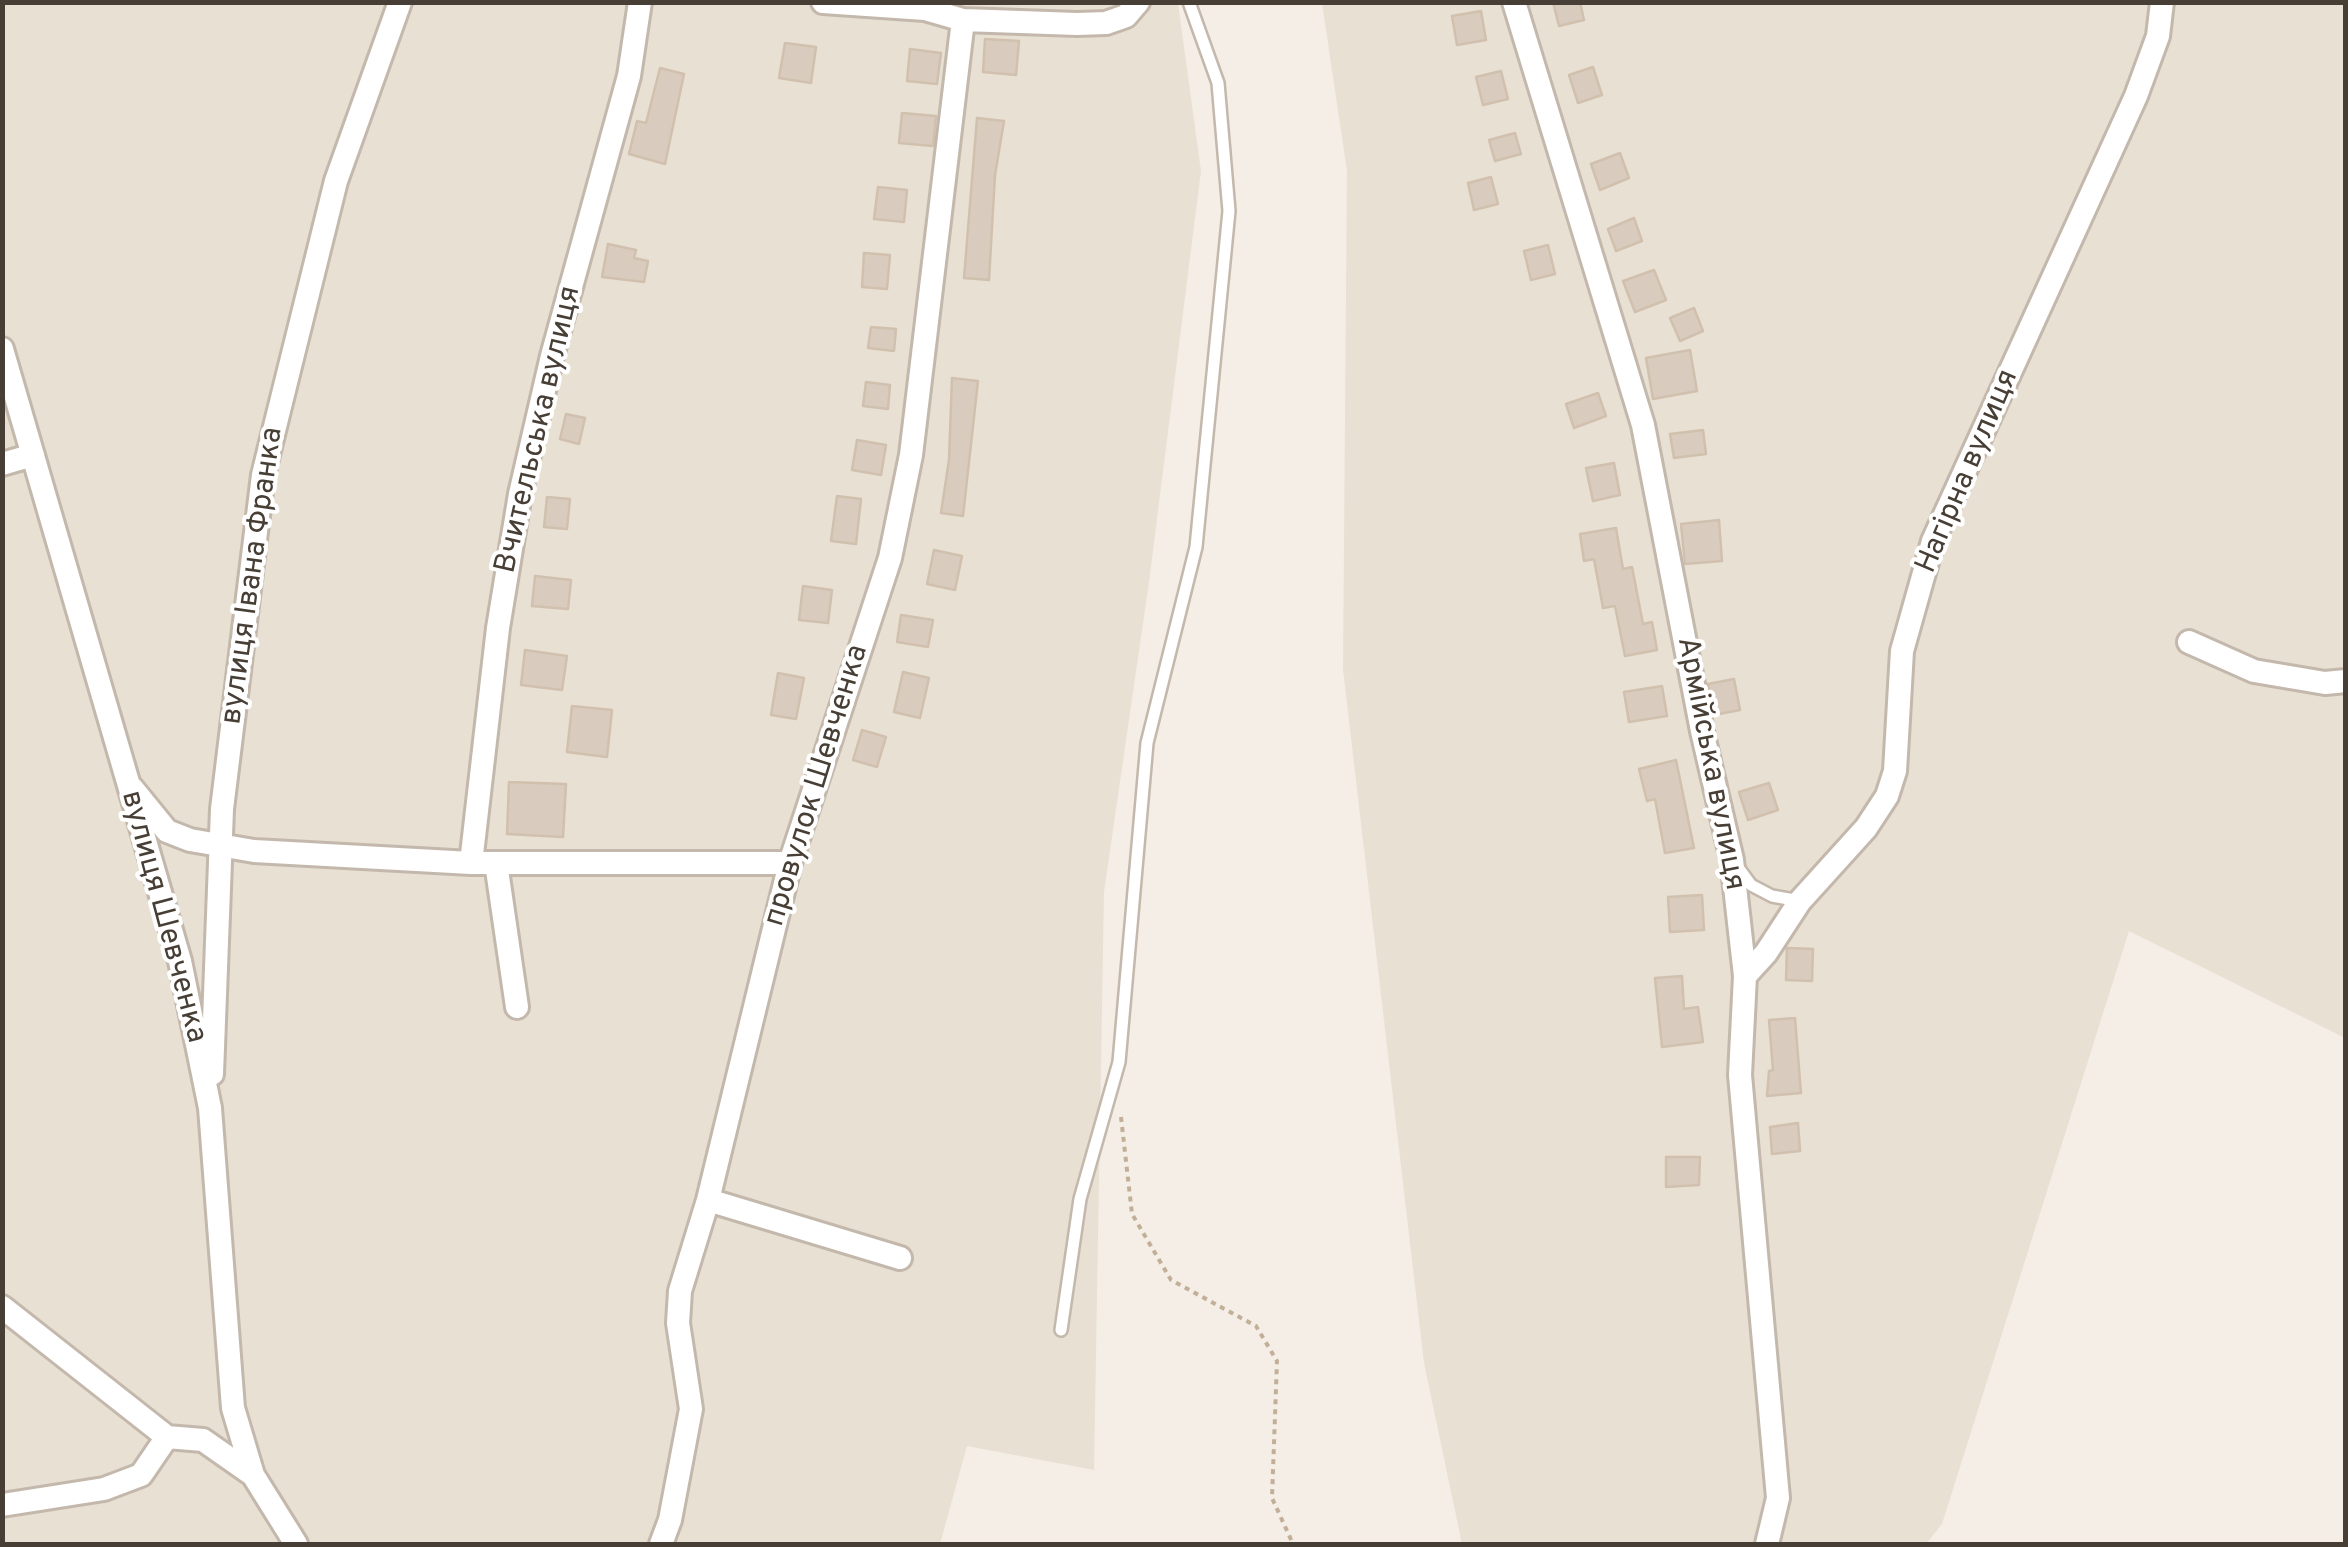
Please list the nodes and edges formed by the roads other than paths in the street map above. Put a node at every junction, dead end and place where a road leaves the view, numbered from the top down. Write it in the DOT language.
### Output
graph roads {
  1 [pos="400,2"];
  2 [pos="640,2"];
  3 [pos="823,2"];
  4 [pos="1138,2"];
  5 [pos="1188,2"];
  6 [pos="1514,2"];
  7 [pos="2162,2"];
  8 [pos="925,6"];
  9 [pos="963,20"];
  10 [pos="2,348"];
  11 [pos="33,456"];
  12 [pos="2,464"];
  13 [pos="2189,642"];
  14 [pos="2346,681"];
  15 [pos="125,779"];
  16 [pos="222,846"];
  17 [pos="1732,860"];
  18 [pos="471,863"];
  19 [pos="496,863"];
  20 [pos="790,864"];
  21 [pos="1800,901"];
  22 [pos="1745,976"];
  23 [pos="517,1007"];
  24 [pos="210,1108"];
  25 [pos="708,1200"];
  26 [pos="900,1258"];
  27 [pos="2,1308"];
  28 [pos="1060,1330"];
  29 [pos="234,1408"];
  30 [pos="167,1437"];
  31 [pos="203,1440"];
  32 [pos="253,1475"];
  33 [pos="2,1506"];
  34 [pos="296,1544"];
  35 [pos="661,1544"];
  36 [pos="1767,1544"];
  1 -- 16 [label="street, вулиця Івана Франка"];
  2 -- 18 [label="street, Вчительська вулиця"];
  3 -- 8 [label="street"];
  4 -- 9 [label="street"];
  5 -- 28 [label="lane"];
  6 -- 17 [label="street, Армійська вулиця"];
  7 -- 21 [label="street, Нагірна вулиця"];
  8 -- 9 [label="street"];
  9 -- 20 [label="street, провулок Шевченка"];
  10 -- 11 [label="street, вулиця Шевченка"];
  11 -- 12 [label="street"];
  11 -- 15 [label="street, вулиця Шевченка"];
  13 -- 14 [label="street"];
  15 -- 16 [label="street"];
  15 -- 24 [label="street, вулиця Шевченка"];
  16 -- 18 [label="street"];
  16 -- 24 [label="street, вулиця Івана Франка"];
  17 -- 21 [label="lane"];
  17 -- 22 [label="street, Армійська вулиця"];
  18 -- 19 [label="street"];
  19 -- 20 [label="street"];
  19 -- 23 [label="street"];
  20 -- 25 [label="street, провулок Шевченка"];
  21 -- 22 [label="street, Нагірна вулиця"];
  22 -- 36 [label="street, Армійська вулиця"];
  24 -- 29 [label="street, вулиця Шевченка"];
  25 -- 26 [label="street"];
  25 -- 35 [label="street, провулок Шевченка"];
  27 -- 30 [label="street"];
  29 -- 31 [label="street"];
  29 -- 32 [label="street, вулиця Шевченка"];
  30 -- 31 [label="street"];
  30 -- 33 [label="street"];
  31 -- 32 [label="street"];
  32 -- 34 [label="street, вулиця Шевченка"];
}
